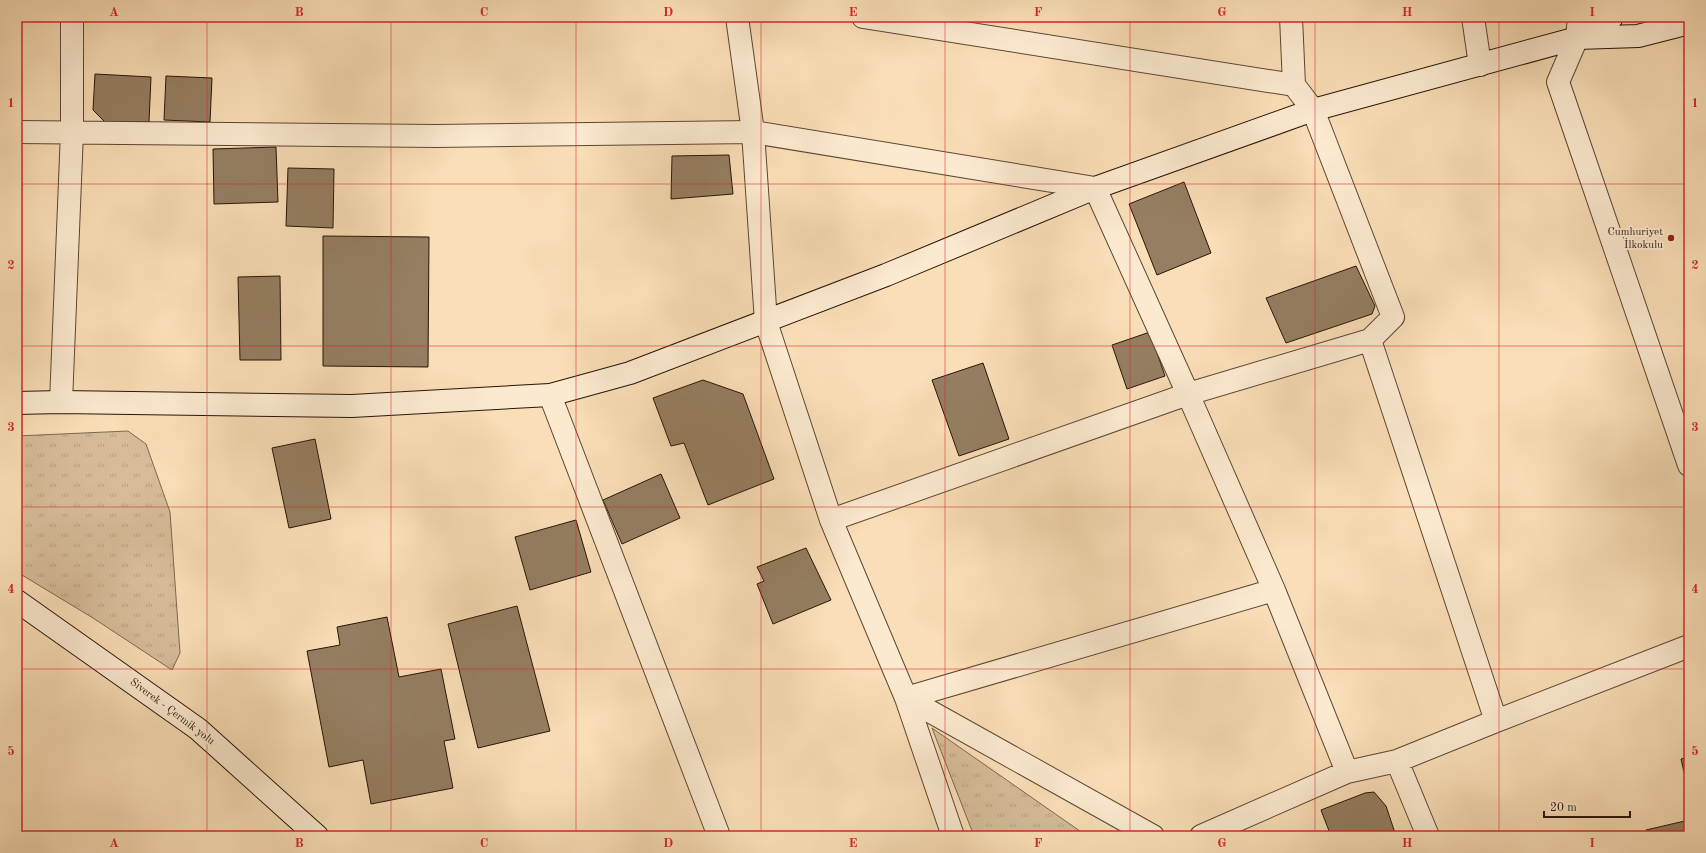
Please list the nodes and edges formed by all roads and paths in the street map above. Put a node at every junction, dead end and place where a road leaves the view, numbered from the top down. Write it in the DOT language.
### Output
graph roads {
  1 [pos="72,17"];
  2 [pos="737,17"];
  3 [pos="863,17"];
  4 [pos="1291,17"];
  5 [pos="1473,17"];
  6 [pos="1612,17"];
  7 [pos="1689,23"];
  8 [pos="1578,27"];
  9 [pos="1480,65"];
  10 [pos="1294,86"];
  11 [pos="1313,110"];
  12 [pos="17,132"];
  13 [pos="72,132"];
  14 [pos="753,132"];
  15 [pos="1095,188"];
  16 [pos="766,322"];
  17 [pos="1370,340"];
  18 [pos="1188,394"];
  19 [pos="550,395"];
  20 [pos="61,402"];
  21 [pos="17,403"];
  22 [pos="1689,465"];
  23 [pos="831,520"];
  24 [pos="1274,590"];
  25 [pos="17,601"];
  26 [pos="1689,646"];
  27 [pos="906,698"];
  28 [pos="1496,720"];
  29 [pos="1397,761"];
  30 [pos="1347,772"];
  31 [pos="317,836"];
  32 [pos="720,836"];
  33 [pos="953,836"];
  34 [pos="1153,836"];
  35 [pos="1201,836"];
  36 [pos="1428,836"];
  1 -- 13 [label="street"];
  2 -- 14 [label="street"];
  3 -- 10 [label="street"];
  4 -- 10 [label="street"];
  5 -- 9 [label="street"];
  6 -- 8 [label="street"];
  7 -- 8 [label="street"];
  8 -- 9 [label="street"];
  8 -- 22 [label="street"];
  9 -- 11 [label="street"];
  10 -- 11 [label="street"];
  11 -- 15 [label="street"];
  11 -- 17 [label="street"];
  12 -- 13 [label="street"];
  13 -- 14 [label="street"];
  13 -- 20 [label="street"];
  14 -- 15 [label="street"];
  14 -- 16 [label="street"];
  15 -- 16 [label="street"];
  15 -- 18 [label="street"];
  16 -- 19 [label="street"];
  16 -- 23 [label="street"];
  17 -- 18 [label="street"];
  17 -- 28 [label="street"];
  18 -- 23 [label="street"];
  18 -- 24 [label="street"];
  19 -- 20 [label="street"];
  19 -- 32 [label="street"];
  20 -- 21 [label="street"];
  23 -- 27 [label="street"];
  24 -- 27 [label="street"];
  24 -- 30 [label="street"];
  25 -- 31 [label="street, Siverek - Çermik yolu"];
  26 -- 28 [label="street"];
  27 -- 33 [label="street"];
  27 -- 34 [label="street"];
  28 -- 29 [label="street"];
  29 -- 30 [label="street"];
  29 -- 36 [label="street"];
  30 -- 35 [label="street"];
}
